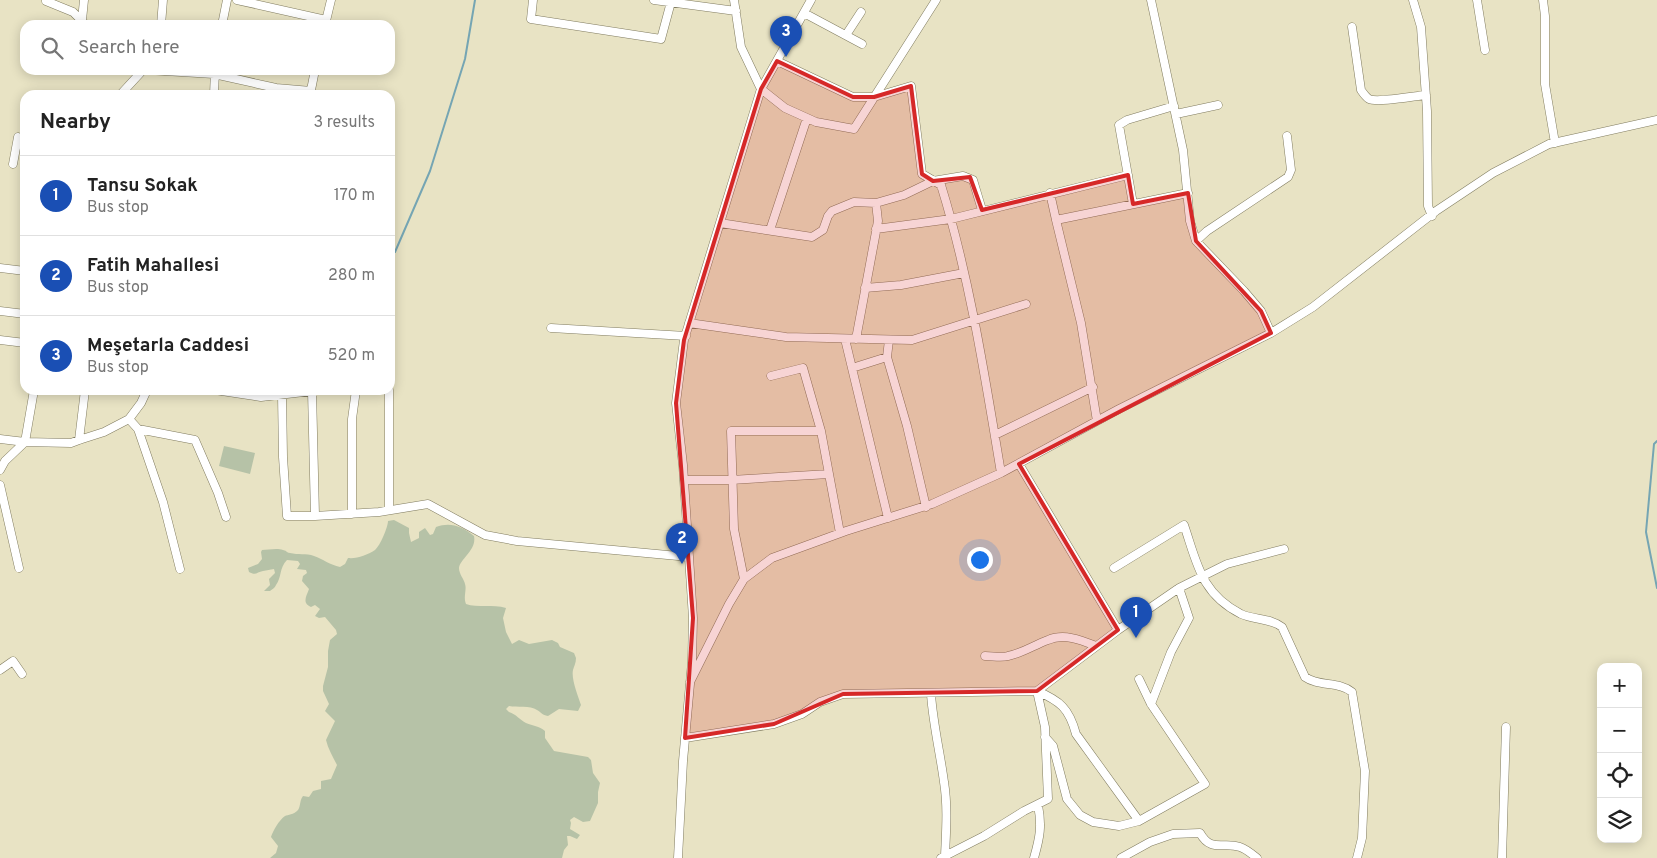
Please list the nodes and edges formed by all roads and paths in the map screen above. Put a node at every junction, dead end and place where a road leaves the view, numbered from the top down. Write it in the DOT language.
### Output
graph roads {
  1 [pos="84,0"];
  2 [pos="163,0"];
  3 [pos="226,0"];
  4 [pos="237,0"];
  5 [pos="331,0"];
  6 [pos="533,0"];
  7 [pos="654,0"];
  8 [pos="734,0"];
  9 [pos="812,0"];
  10 [pos="936,0"];
  11 [pos="1151,0"];
  12 [pos="1413,0"];
  13 [pos="1477,0"];
  14 [pos="1543,0"];
  15 [pos="46,2"];
  16 [pos="671,2"];
  17 [pos="736,11"];
  18 [pos="861,12"];
  19 [pos="804,13"];
  20 [pos="81,20"];
  21 [pos="84,20"];
  22 [pos="161,20"];
  23 [pos="223,20"];
  24 [pos="318,20"];
  25 [pos="326,20"];
  26 [pos="1352,27"];
  27 [pos="846,35"];
  28 [pos="862,44"];
  29 [pos="1485,50"];
  30 [pos="777,61"];
  31 [pos="138,75"];
  32 [pos="215,75"];
  33 [pos="226,75"];
  34 [pos="314,75"];
  35 [pos="761,89"];
  36 [pos="125,90"];
  37 [pos="214,90"];
  38 [pos="290,90"];
  39 [pos="311,90"];
  40 [pos="1426,95"];
  41 [pos="874,97"];
  42 [pos="1218,104"];
  43 [pos="1175,110"];
  44 [pos="807,118"];
  45 [pos="1657,120"];
  46 [pos="1287,136"];
  47 [pos="20,137"];
  48 [pos="1555,143"];
  49 [pos="13,164"];
  50 [pos="1128,175"];
  51 [pos="933,181"];
  52 [pos="1188,193"];
  53 [pos="1050,194"];
  54 [pos="876,203"];
  55 [pos="1133,204"];
  56 [pos="982,210"];
  57 [pos="1432,216"];
  58 [pos="951,219"];
  59 [pos="1056,220"];
  60 [pos="720,223"];
  61 [pos="876,229"];
  62 [pos="770,230"];
  63 [pos="1196,241"];
  64 [pos="0,268"];
  65 [pos="20,270"];
  66 [pos="964,273"];
  67 [pos="865,288"];
  68 [pos="1026,304"];
  69 [pos="0,311"];
  70 [pos="20,313"];
  71 [pos="975,320"];
  72 [pos="689,323"];
  73 [pos="552,328"];
  74 [pos="1271,333"];
  75 [pos="686,336"];
  76 [pos="845,339"];
  77 [pos="856,339"];
  78 [pos="0,340"];
  79 [pos="890,340"];
  80 [pos="20,342"];
  81 [pos="887,358"];
  82 [pos="852,368"];
  83 [pos="771,376"];
  84 [pos="1093,387"];
  85 [pos="33,395"];
  86 [pos="84,395"];
  87 [pos="145,395"];
  88 [pos="248,395"];
  89 [pos="282,395"];
  90 [pos="312,395"];
  91 [pos="355,395"];
  92 [pos="389,395"];
  93 [pos="129,419"];
  94 [pos="1098,421"];
  95 [pos="138,429"];
  96 [pos="821,431"];
  97 [pos="995,435"];
  98 [pos="0,439"];
  99 [pos="79,440"];
  100 [pos="25,442"];
  101 [pos="1019,464"];
  102 [pos="0,470"];
  103 [pos="1001,473"];
  104 [pos="829,474"];
  105 [pos="684,480"];
  106 [pos="731,480"];
  107 [pos="0,485"];
  108 [pos="926,506"];
  109 [pos="389,510"];
  110 [pos="352,514"];
  111 [pos="315,516"];
  112 [pos="226,517"];
  113 [pos="888,518"];
  114 [pos="840,533"];
  115 [pos="1284,549"];
  116 [pos="689,556"];
  117 [pos="19,568"];
  118 [pos="1114,568"];
  119 [pos="180,569"];
  120 [pos="1202,577"];
  121 [pos="744,579"];
  122 [pos="1180,588"];
  123 [pos="1118,630"];
  124 [pos="1096,646"];
  125 [pos="985,656"];
  126 [pos="0,670"];
  127 [pos="22,674"];
  128 [pos="1139,679"];
  129 [pos="690,682"];
  130 [pos="1037,691"];
  131 [pos="931,694"];
  132 [pos="1151,704"];
  133 [pos="1506,727"];
  134 [pos="1045,737"];
  135 [pos="685,738"];
  136 [pos="1038,804"];
  137 [pos="1139,821"];
  138 [pos="943,857"];
  139 [pos="678,858"];
  140 [pos="1034,858"];
  141 [pos="1121,858"];
  142 [pos="1257,858"];
  143 [pos="1357,858"];
  144 [pos="1502,858"];
  1 -- 21 [label="street"];
  2 -- 22 [label="street"];
  3 -- 23 [label="street"];
  4 -- 24 [label="street"];
  5 -- 25 [label="street"];
  6 -- 16 [label="street"];
  7 -- 16 [label="street"];
  8 -- 17 [label="street"];
  9 -- 19 [label="street"];
  10 -- 41 [label="street"];
  11 -- 43 [label="street"];
  12 -- 40 [label="street"];
  13 -- 29 [label="street"];
  14 -- 48 [label="street"];
  15 -- 20 [label="street"];
  16 -- 17 [label="street"];
  17 -- 35 [label="street"];
  18 -- 27 [label="street"];
  19 -- 27 [label="street"];
  19 -- 30 [label="street"];
  26 -- 40 [label="street"];
  27 -- 28 [label="street"];
  30 -- 35 [label="street"];
  30 -- 41 [label="street"];
  31 -- 36 [label="street"];
  32 -- 37 [label="street"];
  33 -- 38 [label="street"];
  34 -- 39 [label="street"];
  35 -- 44 [label="street"];
  35 -- 60 [label="street"];
  40 -- 57 [label="street"];
  41 -- 44 [label="street"];
  41 -- 51 [label="street"];
  42 -- 43 [label="street"];
  43 -- 50 [label="street"];
  43 -- 52 [label="street"];
  44 -- 62 [label="street"];
  45 -- 48 [label="street"];
  46 -- 63 [label="street"];
  47 -- 49 [label="street"];
  48 -- 57 [label="street"];
  50 -- 53 [label="street"];
  50 -- 55 [label="street"];
  51 -- 54 [label="street"];
  51 -- 56 [label="street"];
  51 -- 58 [label="street"];
  52 -- 55 [label="street"];
  52 -- 63 [label="street"];
  53 -- 56 [label="street"];
  53 -- 59 [label="street"];
  54 -- 61 [label="street"];
  54 -- 62 [label="street"];
  55 -- 59 [label="street"];
  56 -- 58 [label="street"];
  57 -- 74 [label="street"];
  58 -- 61 [label="street"];
  58 -- 66 [label="street"];
  59 -- 84 [label="street"];
  60 -- 62 [label="street"];
  60 -- 72 [label="street"];
  61 -- 67 [label="street"];
  63 -- 74 [label="street"];
  64 -- 65 [label="street"];
  66 -- 67 [label="street"];
  66 -- 71 [label="street"];
  67 -- 77 [label="street"];
  68 -- 71 [label="street"];
  69 -- 70 [label="street"];
  71 -- 79 [label="street"];
  71 -- 97 [label="street"];
  72 -- 75 [label="street"];
  72 -- 76 [label="street"];
  73 -- 75 [label="street"];
  74 -- 94 [label="street"];
  75 -- 105 [label="street"];
  76 -- 77 [label="street"];
  76 -- 82 [label="street"];
  77 -- 79 [label="street"];
  78 -- 80 [label="street"];
  79 -- 81 [label="street"];
  81 -- 82 [label="street"];
  81 -- 108 [label="street"];
  82 -- 113 [label="street"];
  83 -- 96 [label="street"];
  84 -- 94 [label="street"];
  84 -- 97 [label="street"];
  85 -- 100 [label="street"];
  86 -- 99 [label="street"];
  87 -- 93 [label="street"];
  88 -- 89 [label="street"];
  89 -- 111 [label="street"];
  90 -- 111 [label="street"];
  91 -- 110 [label="street"];
  92 -- 109 [label="street"];
  93 -- 95 [label="street"];
  93 -- 99 [label="street"];
  94 -- 101 [label="street"];
  95 -- 112 [label="street"];
  95 -- 119 [label="street"];
  96 -- 104 [label="street"];
  96 -- 106 [label="street"];
  97 -- 103 [label="street"];
  98 -- 100 [label="street"];
  99 -- 100 [label="street"];
  100 -- 102 [label="street"];
  101 -- 103 [label="street"];
  101 -- 123 [label="street"];
  103 -- 108 [label="street"];
  104 -- 106 [label="street"];
  104 -- 114 [label="street"];
  105 -- 106 [label="street"];
  105 -- 116 [label="street"];
  106 -- 121 [label="street"];
  107 -- 117 [label="street"];
  108 -- 113 [label="street"];
  109 -- 110 [label="street"];
  109 -- 116 [label="street"];
  110 -- 111 [label="street"];
  113 -- 114 [label="street"];
  114 -- 121 [label="street"];
  115 -- 120 [label="street"];
  116 -- 129 [label="street"];
  118 -- 120 [label="street"];
  120 -- 122 [label="street"];
  120 -- 143 [label="street"];
  121 -- 129 [label="street"];
  122 -- 123 [label="street"];
  122 -- 132 [label="street"];
  123 -- 124 [label="street"];
  124 -- 125 [label="street"];
  124 -- 130 [label="street"];
  126 -- 127 [label="street"];
  128 -- 132 [label="street"];
  129 -- 135 [label="street"];
  130 -- 131 [label="street"];
  130 -- 134 [label="street"];
  130 -- 137 [label="street"];
  131 -- 135 [label="street"];
  131 -- 138 [label="street"];
  132 -- 137 [label="street"];
  133 -- 144 [label="street"];
  134 -- 136 [label="street"];
  134 -- 137 [label="street"];
  135 -- 139 [label="street"];
  136 -- 138 [label="street"];
  136 -- 140 [label="street"];
  141 -- 142 [label="street"];
}
